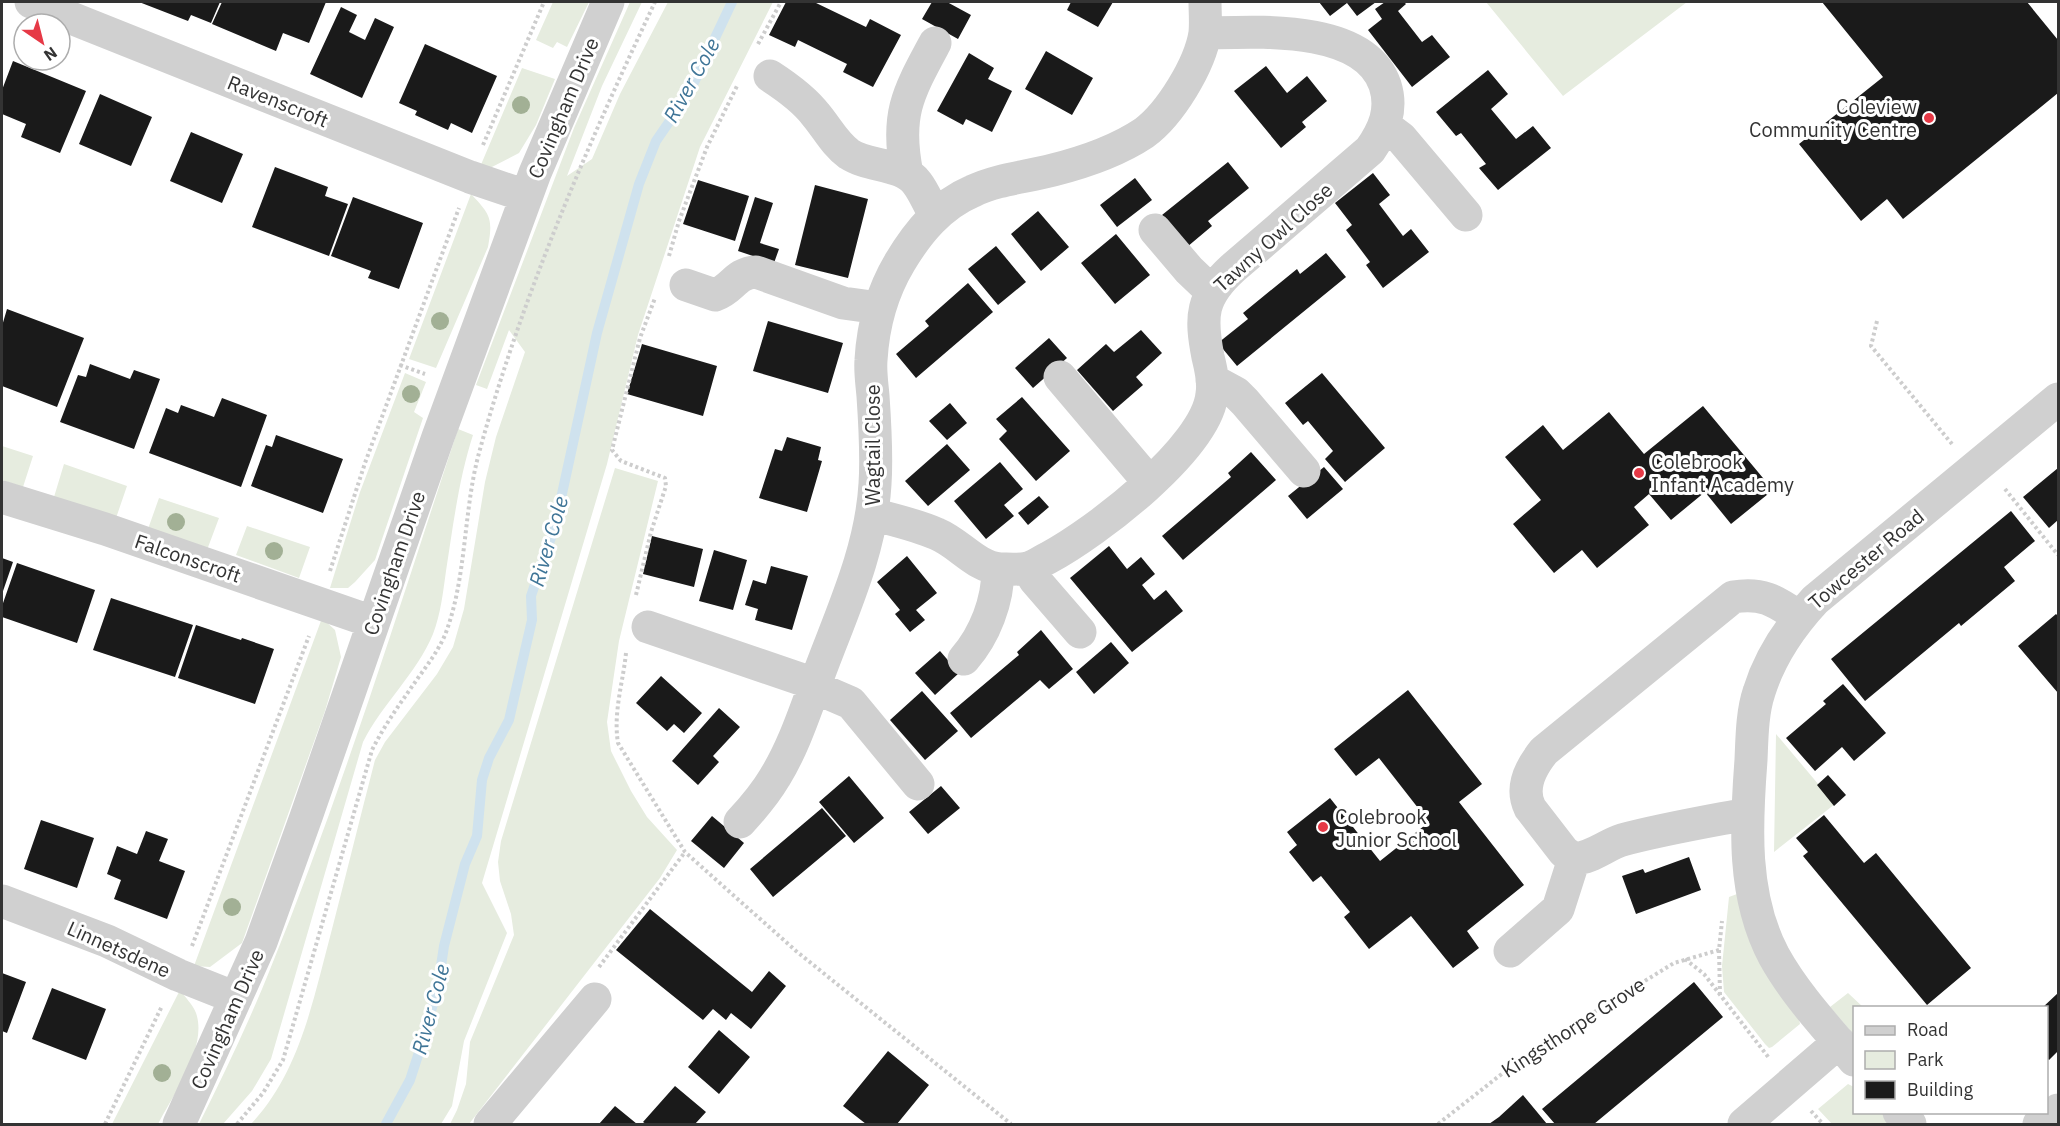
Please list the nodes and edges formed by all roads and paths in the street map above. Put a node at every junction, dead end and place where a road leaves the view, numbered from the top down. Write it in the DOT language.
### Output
graph roads {
  1 [pos="31,2"];
  2 [pos="544,2"];
  3 [pos="608,2"];
  4 [pos="656,2"];
  5 [pos="781,2"];
  6 [pos="1205,17"];
  7 [pos="935,43"];
  8 [pos="762,65"];
  9 [pos="738,85"];
  10 [pos="1385,126"];
  11 [pos="907,174"];
  12 [pos="470,177"];
  13 [pos="526,196"];
  14 [pos="935,215"];
  15 [pos="1466,215"];
  16 [pos="1155,230"];
  17 [pos="676,274"];
  18 [pos="1211,291"];
  19 [pos="656,296"];
  20 [pos="879,308"];
  21 [pos="1060,376"];
  22 [pos="1212,380"];
  23 [pos="2058,399"];
  24 [pos="1304,471"];
  25 [pos="1149,482"];
  26 [pos="2,497"];
  27 [pos="872,514"];
  28 [pos="1013,568"];
  29 [pos="320,604"];
  30 [pos="1798,617"];
  31 [pos="373,622"];
  32 [pos="637,624"];
  33 [pos="1080,632"];
  34 [pos="964,659"];
  35 [pos="814,685"];
  36 [pos="918,784"];
  37 [pos="1747,814"];
  38 [pos="740,822"];
  39 [pos="685,852"];
  40 [pos="1574,859"];
  41 [pos="2,902"];
  42 [pos="1719,950"];
  43 [pos="1510,951"];
  44 [pos="1684,959"];
  45 [pos="178,975"];
  46 [pos="236,998"];
  47 [pos="595,999"];
  48 [pos="1847,1051"];
  49 [pos="1789,1084"];
  50 [pos="2058,1110"];
  51 [pos="1011,1124"];
  52 [pos="105,1125"];
  53 [pos="179,1125"];
  54 [pos="237,1125"];
  55 [pos="490,1125"];
  56 [pos="1438,1125"];
  57 [pos="1744,1125"];
  58 [pos="1823,1125"];
  59 [pos="2039,1125"];
  1 -- 12 [label="street, Ravenscroft"];
  2 -- 12 [label="path"];
  3 -- 13 [label="street, Covingham Drive"];
  4 -- 54 [label="path"];
  5 -- 8 [label="path"];
  6 -- 10 [label="street, Tawny Owl Close"];
  6 -- 14 [label="street, Wagtail Close"];
  7 -- 11 [label="street"];
  8 -- 11 [label="street"];
  9 -- 17 [label="path"];
  10 -- 15 [label="street"];
  10 -- 18 [label="street, Tawny Owl Close"];
  11 -- 14 [label="street"];
  12 -- 13 [label="street, Ravenscroft"];
  12 -- 29 [label="path"];
  13 -- 31 [label="street, Covingham Drive"];
  14 -- 20 [label="street, Wagtail Close"];
  16 -- 18 [label="street"];
  17 -- 20 [label="street"];
  18 -- 22 [label="street, Tawny Owl Close"];
  19 -- 32 [label="path"];
  20 -- 27 [label="street, Wagtail Close"];
  21 -- 25 [label="street"];
  22 -- 24 [label="street"];
  22 -- 25 [label="street, Tawny Owl Close"];
  23 -- 30 [label="street, Towcester Road"];
  25 -- 28 [label="street, Tawny Owl Close"];
  26 -- 29 [label="street, Falconscroft"];
  27 -- 28 [label="street"];
  27 -- 35 [label="street, Wagtail Close"];
  28 -- 33 [label="street"];
  28 -- 34 [label="street"];
  29 -- 31 [label="street, Falconscroft"];
  29 -- 45 [label="path"];
  30 -- 37 [label="street, Towcester Road"];
  30 -- 40 [label="street"];
  31 -- 46 [label="street, Covingham Drive"];
  32 -- 35 [label="street"];
  32 -- 39 [label="path"];
  35 -- 36 [label="street"];
  35 -- 38 [label="street, Wagtail Close"];
  37 -- 40 [label="street"];
  37 -- 48 [label="street, Towcester Road"];
  39 -- 47 [label="path"];
  39 -- 51 [label="path"];
  40 -- 43 [label="street"];
  41 -- 45 [label="street, Linnetsdene"];
  42 -- 44 [label="path, Kingsthorpe Grove"];
  44 -- 49 [label="path"];
  44 -- 56 [label="path, Kingsthorpe Grove"];
  45 -- 46 [label="street, Linnetsdene"];
  45 -- 52 [label="path"];
  46 -- 53 [label="street, Covingham Drive"];
  47 -- 55 [label="street"];
  48 -- 49 [label="street"];
  49 -- 57 [label="street"];
  49 -- 58 [label="path"];
  50 -- 59 [label="street"];
}
